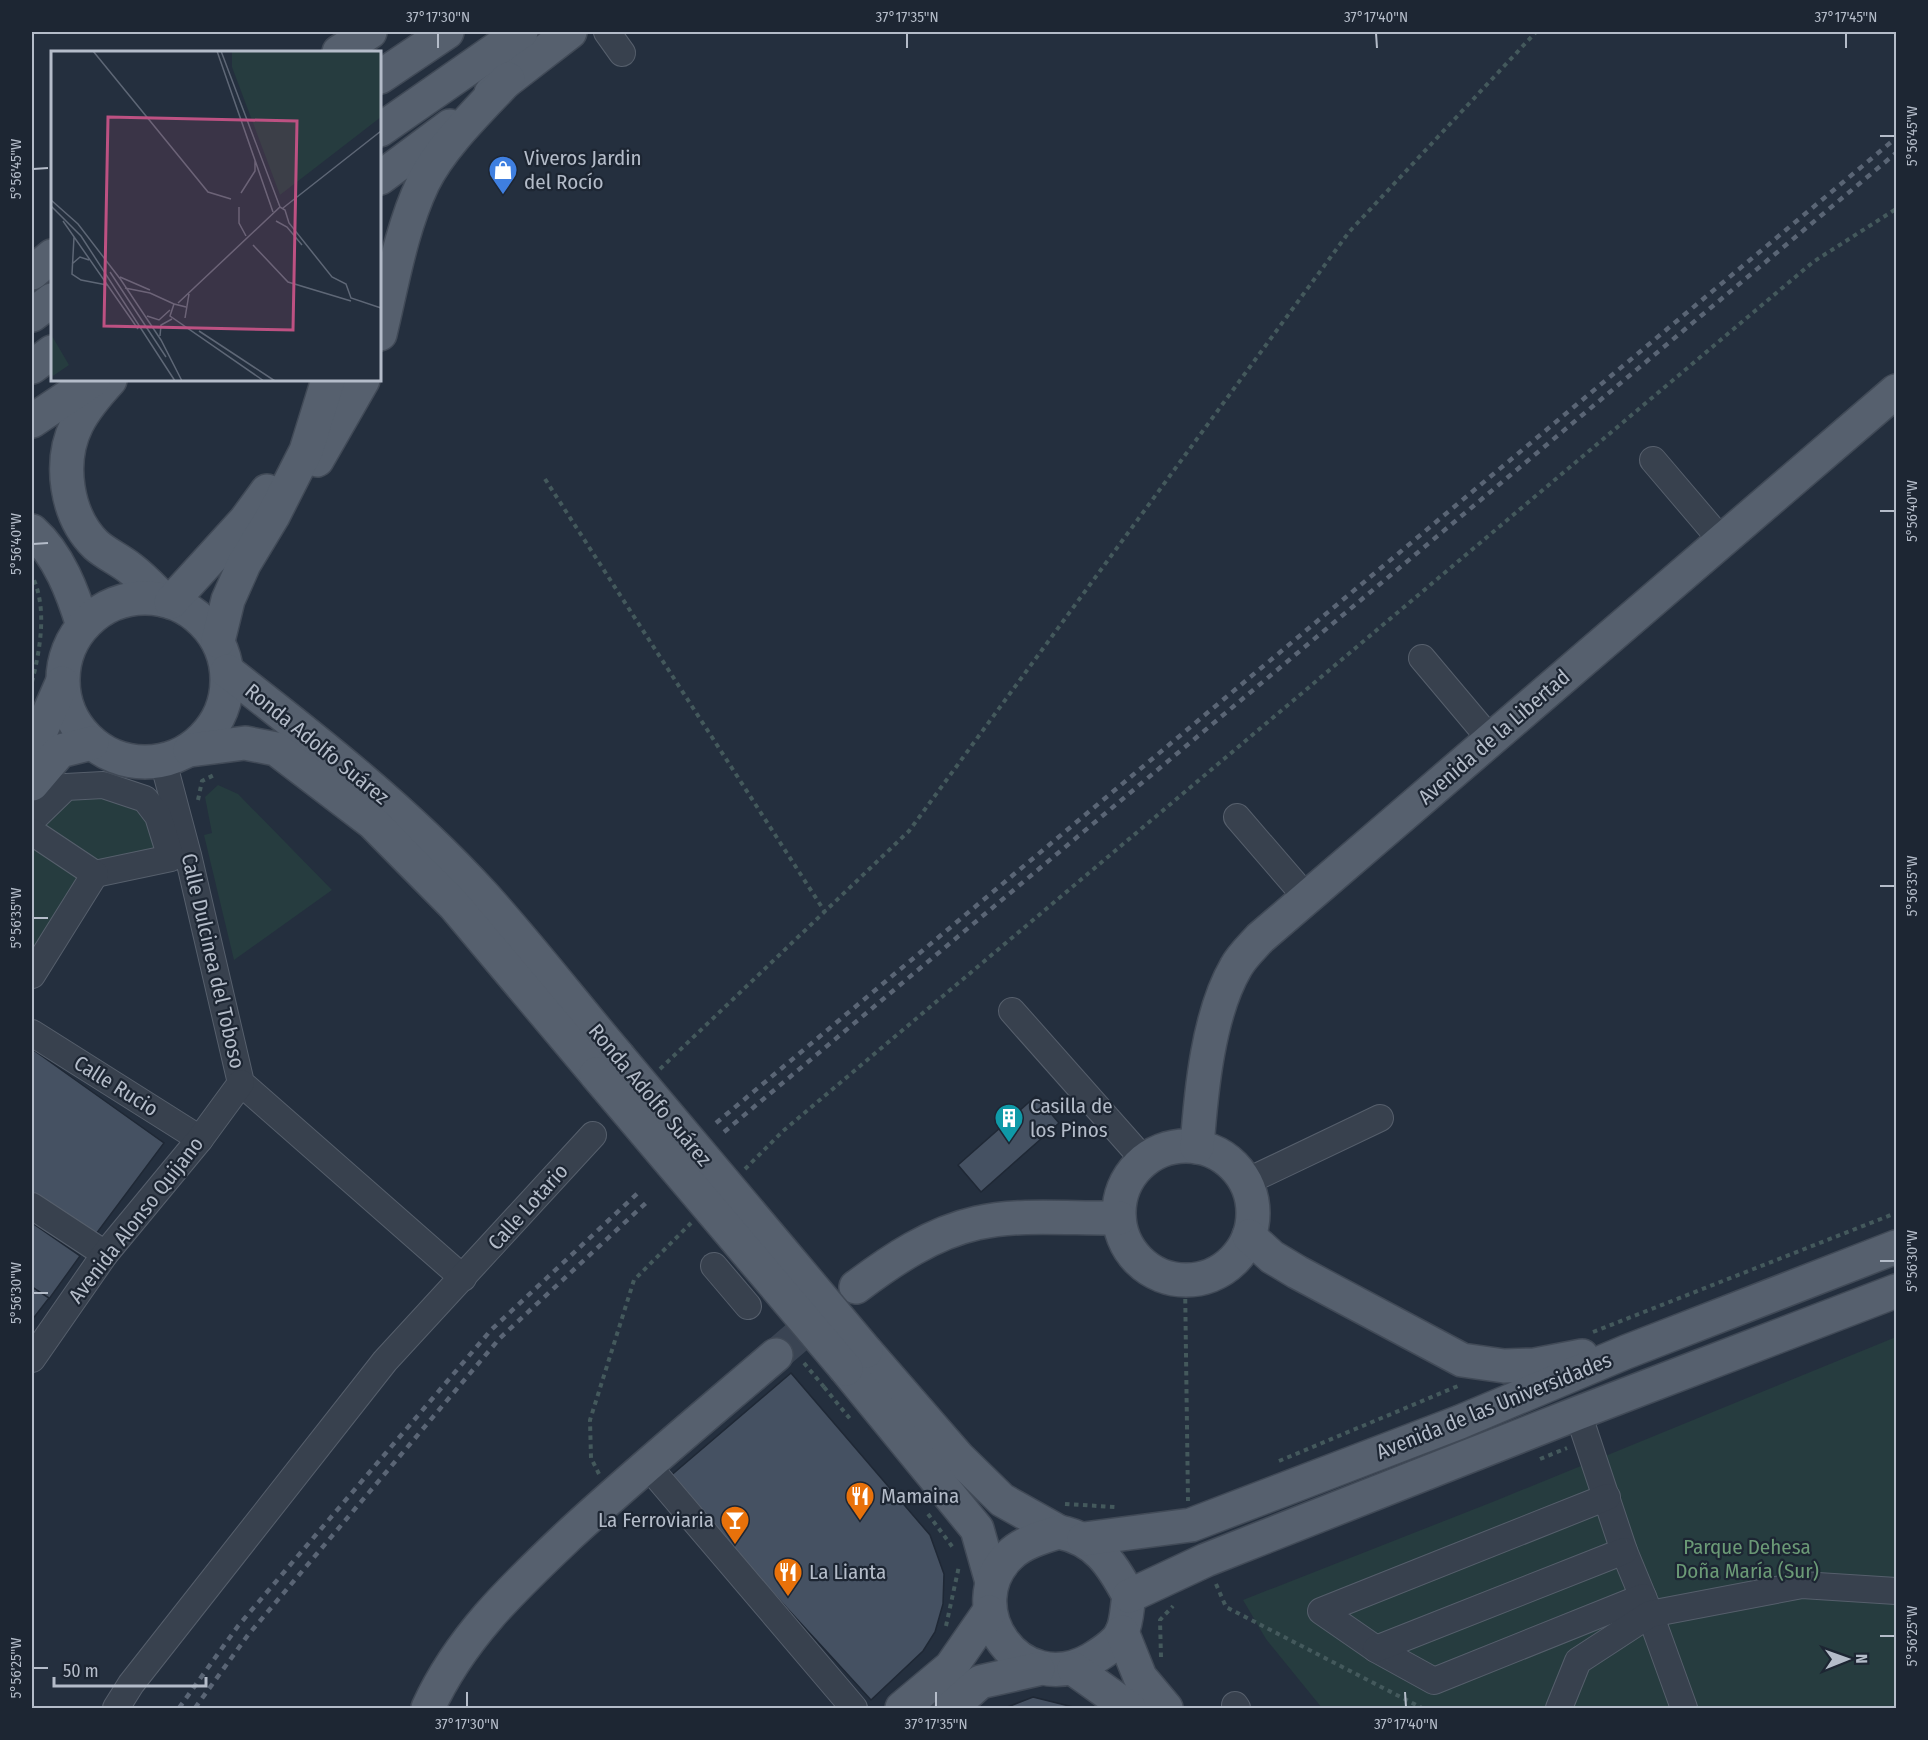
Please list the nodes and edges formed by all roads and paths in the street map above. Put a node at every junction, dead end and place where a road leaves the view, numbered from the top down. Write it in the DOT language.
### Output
graph roads {
  1 [pos="370,32"];
  2 [pos="384,32"];
  3 [pos="447,32"];
  4 [pos="522,32"];
  5 [pos="570,32"];
  6 [pos="608,32"];
  7 [pos="1536,32"];
  8 [pos="341,51"];
  9 [pos="381,52"];
  10 [pos="622,53"];
  11 [pos="381,76"];
  12 [pos="508,79"];
  13 [pos="381,129"];
  14 [pos="381,177"];
  15 [pos="1896,209"];
  16 [pos="51,257"];
  17 [pos="32,273"];
  18 [pos="51,301"];
  19 [pos="32,315"];
  20 [pos="381,330"];
  21 [pos="51,353"];
  22 [pos="32,367"];
  23 [pos="92,381"];
  24 [pos="109,381"];
  25 [pos="328,381"];
  26 [pos="363,381"];
  27 [pos="1896,391"];
  28 [pos="319,412"];
  29 [pos="32,421"];
  30 [pos="1653,460"];
  31 [pos="545,479"];
  32 [pos="273,516"];
  33 [pos="32,531"];
  34 [pos="1722,541"];
  35 [pos="32,572"];
  36 [pos="168,601"];
  37 [pos="82,626"];
  38 [pos="222,656"];
  39 [pos="1422,658"];
  40 [pos="47,683"];
  41 [pos="1491,740"];
  42 [pos="32,742"];
  43 [pos="92,743"];
  44 [pos="176,755"];
  45 [pos="32,784"];
  46 [pos="1237,817"];
  47 [pos="32,820"];
  48 [pos="32,832"];
  49 [pos="95,874"];
  50 [pos="1306,897"];
  51 [pos="825,912"];
  52 [pos="32,975"];
  53 [pos="1012,1011"];
  54 [pos="32,1033"];
  55 [pos="607,1065"];
  56 [pos="655,1074"];
  57 [pos="241,1083"];
  58 [pos="1380,1118"];
  59 [pos="593,1135"];
  60 [pos="200,1139"];
  61 [pos="1197,1147"];
  62 [pos="1144,1160"];
  63 [pos="743,1170"];
  64 [pos="1246,1182"];
  65 [pos="32,1206"];
  66 [pos="1896,1213"];
  67 [pos="696,1218"];
  68 [pos="1119,1218"];
  69 [pos="1249,1236"];
  70 [pos="1896,1247"];
  71 [pos="105,1254"];
  72 [pos="714,1266"];
  73 [pos="463,1278"];
  74 [pos="1185,1281"];
  75 [pos="856,1287"];
  76 [pos="1896,1291"];
  77 [pos="748,1306"];
  78 [pos="1587,1334"];
  79 [pos="1626,1352"];
  80 [pos="776,1355"];
  81 [pos="32,1359"];
  82 [pos="856,1360"];
  83 [pos="1460,1384"];
  84 [pos="1582,1427"];
  85 [pos="1277,1462"];
  86 [pos="1532,1462"];
  87 [pos="648,1466"];
  88 [pos="612,1495"];
  89 [pos="1194,1495"];
  90 [pos="1187,1497"];
  91 [pos="1607,1497"];
  92 [pos="1176,1499"];
  93 [pos="921,1506"];
  94 [pos="1117,1507"];
  95 [pos="1068,1525"];
  96 [pos="1624,1551"];
  97 [pos="1227,1581"];
  98 [pos="1216,1585"];
  99 [pos="1208,1588"];
  100 [pos="1896,1591"];
  101 [pos="1129,1596"];
  102 [pos="991,1597"];
  103 [pos="1174,1604"];
  104 [pos="1647,1605"];
  105 [pos="1122,1632"];
  106 [pos="1376,1649"];
  107 [pos="956,1659"];
  108 [pos="1161,1661"];
  109 [pos="1038,1669"];
  110 [pos="1074,1669"];
  111 [pos="116,1708"];
  112 [pos="428,1708"];
  113 [pos="854,1708"];
  114 [pos="902,1708"];
  115 [pos="951,1708"];
  116 [pos="1129,1708"];
  117 [pos="1166,1708"];
  118 [pos="1422,1708"];
  119 [pos="1559,1708"];
  120 [pos="1684,1708"];
  1 -- 8 [label="main road"];
  2 -- 9 [label="main road"];
  3 -- 11 [label="main road"];
  4 -- 13 [label="main road"];
  5 -- 12 [label="main road"];
  6 -- 10 [label="street"];
  7 -- 51 [label="path"];
  12 -- 14 [label="main road"];
  12 -- 20 [label="main road"];
  15 -- 63 [label="path"];
  16 -- 17 [label="main road"];
  18 -- 19 [label="main road"];
  21 -- 22 [label="main road"];
  23 -- 29 [label="main road"];
  24 -- 36 [label="main road"];
  25 -- 28 [label="main road"];
  26 -- 32 [label="main road"];
  27 -- 34 [label="main road, Avenida de la Libertad"];
  28 -- 32 [label="main road"];
  28 -- 36 [label="main road"];
  30 -- 34 [label="street"];
  31 -- 51 [label="path"];
  32 -- 38 [label="main road"];
  33 -- 37 [label="main road"];
  34 -- 41 [label="main road, Avenida de la Libertad"];
  35 -- 40 [label="path"];
  36 -- 37 [label="main road"];
  36 -- 38 [label="main road"];
  37 -- 40 [label="main road"];
  38 -- 44 [label="main road"];
  38 -- 55 [label="main road, Ronda Adolfo Suárez"];
  39 -- 41 [label="street"];
  40 -- 42 [label="main road"];
  40 -- 43 [label="main road"];
  41 -- 50 [label="main road, Avenida de la Libertad"];
  43 -- 44 [label="main road"];
  43 -- 45 [label="main road"];
  44 -- 55 [label="main road, Ronda Adolfo Suárez"];
  44 -- 57 [label="street, Calle Dulcinea del Toboso"];
  46 -- 50 [label="street"];
  47 -- 49 [label="street"];
  48 -- 49 [label="street"];
  49 -- 52 [label="street"];
  50 -- 61 [label="main road, Avenida de la Libertad"];
  51 -- 56 [label="path"];
  53 -- 62 [label="street"];
  54 -- 60 [label="street, Calle Rucio"];
  55 -- 82 [label="main road, Ronda Adolfo Suárez, bridge"];
  57 -- 60 [label="street, Avenida Alonso Quijano"];
  57 -- 73 [label="street, Calle Dulcinea del Toboso"];
  58 -- 64 [label="street"];
  59 -- 73 [label="street, Calle Lotario"];
  60 -- 71 [label="street, Avenida Alonso Quijano"];
  61 -- 62 [label="main road"];
  61 -- 64 [label="main road"];
  62 -- 68 [label="main road"];
  64 -- 69 [label="main road"];
  65 -- 71 [label="street"];
  66 -- 78 [label="path"];
  67 -- 88 [label="path"];
  68 -- 74 [label="main road"];
  68 -- 75 [label="main road"];
  69 -- 74 [label="main road"];
  69 -- 79 [label="main road"];
  70 -- 79 [label="main road, Avenida de las Universidades"];
  71 -- 81 [label="street, Avenida Alonso Quijano"];
  72 -- 77 [label="street"];
  73 -- 111 [label="street, Calle Lotario"];
  74 -- 90 [label="path"];
  76 -- 84 [label="main road, Avenida de las Universidades"];
  79 -- 95 [label="main road, Avenida de las Universidades"];
  80 -- 87 [label="main road"];
  82 -- 95 [label="main road, Ronda Adolfo Suárez"];
  82 -- 102 [label="main road, Ronda Adolfo Suárez"];
  83 -- 85 [label="path"];
  84 -- 86 [label="path"];
  84 -- 91 [label="street"];
  84 -- 101 [label="main road, Avenida de las Universidades"];
  87 -- 88 [label="main road"];
  87 -- 113 [label="street"];
  88 -- 112 [label="main road"];
  89 -- 90 [label="path"];
  90 -- 92 [label="path"];
  91 -- 96 [label="street"];
  91 -- 106 [label="street"];
  93 -- 107 [label="path"];
  94 -- 95 [label="path"];
  95 -- 101 [label="main road"];
  95 -- 102 [label="main road"];
  96 -- 104 [label="street"];
  96 -- 106 [label="street"];
  97 -- 98 [label="path"];
  98 -- 99 [label="path"];
  98 -- 118 [label="path"];
  100 -- 104 [label="street"];
  101 -- 105 [label="main road"];
  102 -- 107 [label="main road"];
  102 -- 109 [label="main road"];
  103 -- 108 [label="path"];
  104 -- 106 [label="street"];
  104 -- 119 [label="street"];
  104 -- 120 [label="street"];
  105 -- 110 [label="main road"];
  105 -- 117 [label="main road"];
  107 -- 114 [label="main road"];
  109 -- 110 [label="main road"];
  109 -- 115 [label="main road"];
  110 -- 116 [label="main road"];
}
